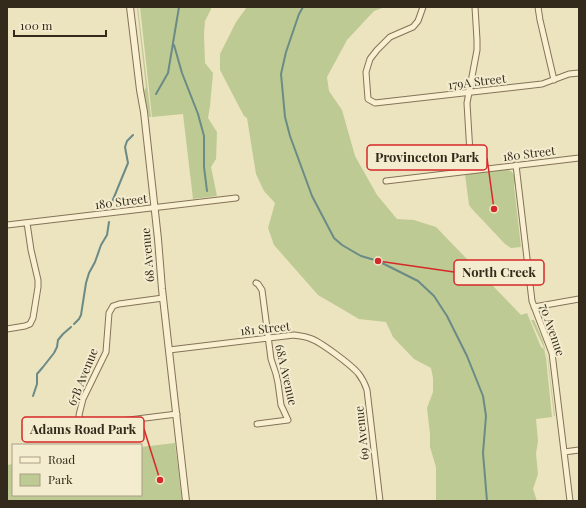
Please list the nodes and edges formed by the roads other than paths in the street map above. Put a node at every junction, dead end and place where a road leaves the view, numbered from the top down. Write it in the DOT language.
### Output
graph roads {
  1 [pos="130,7"];
  2 [pos="423,7"];
  3 [pos="475,7"];
  4 [pos="538,7"];
  5 [pos="579,73"];
  6 [pos="554,80"];
  7 [pos="468,93"];
  8 [pos="579,158"];
  9 [pos="516,165"];
  10 [pos="471,170"];
  11 [pos="386,181"];
  12 [pos="236,198"];
  13 [pos="155,208"];
  14 [pos="27,223"];
  15 [pos="7,225"];
  16 [pos="256,283"];
  17 [pos="163,298"];
  18 [pos="579,300"];
  19 [pos="534,307"];
  20 [pos="7,329"];
  21 [pos="268,338"];
  22 [pos="169,350"];
  23 [pos="353,368"];
  24 [pos="177,414"];
  25 [pos="257,424"];
  26 [pos="579,450"];
  27 [pos="564,452"];
  28 [pos="186,501"];
  29 [pos="380,501"];
  30 [pos="570,501"];
  1 -- 13 [label="street, 68 Avenue"];
  2 -- 7 [label="street, 179A Street"];
  3 -- 7 [label="street"];
  4 -- 6 [label="street"];
  5 -- 6 [label="street, 179A Street"];
  6 -- 7 [label="street, 179A Street"];
  7 -- 10 [label="street"];
  8 -- 9 [label="street, 180 Street"];
  9 -- 10 [label="street, 180 Street"];
  9 -- 19 [label="street, 70 Avenue"];
  10 -- 11 [label="street, 180 Street"];
  12 -- 13 [label="street, 180 Street"];
  13 -- 14 [label="street, 180 Street"];
  13 -- 17 [label="street, 68 Avenue"];
  14 -- 15 [label="street, 180 Street"];
  14 -- 20 [label="street"];
  16 -- 21 [label="street, 68A Avenue"];
  17 -- 22 [label="street, 68 Avenue"];
  17 -- 24 [label="street, 67B Avenue"];
  18 -- 19 [label="street"];
  19 -- 27 [label="street, 70 Avenue"];
  21 -- 22 [label="street, 181 Street"];
  21 -- 23 [label="street, 181 Street"];
  21 -- 25 [label="street, 68A Avenue"];
  22 -- 24 [label="street, 68 Avenue"];
  23 -- 29 [label="street, 69 Avenue"];
  24 -- 28 [label="street, 68 Avenue"];
  26 -- 27 [label="street"];
  27 -- 30 [label="street, 70 Avenue"];
}
